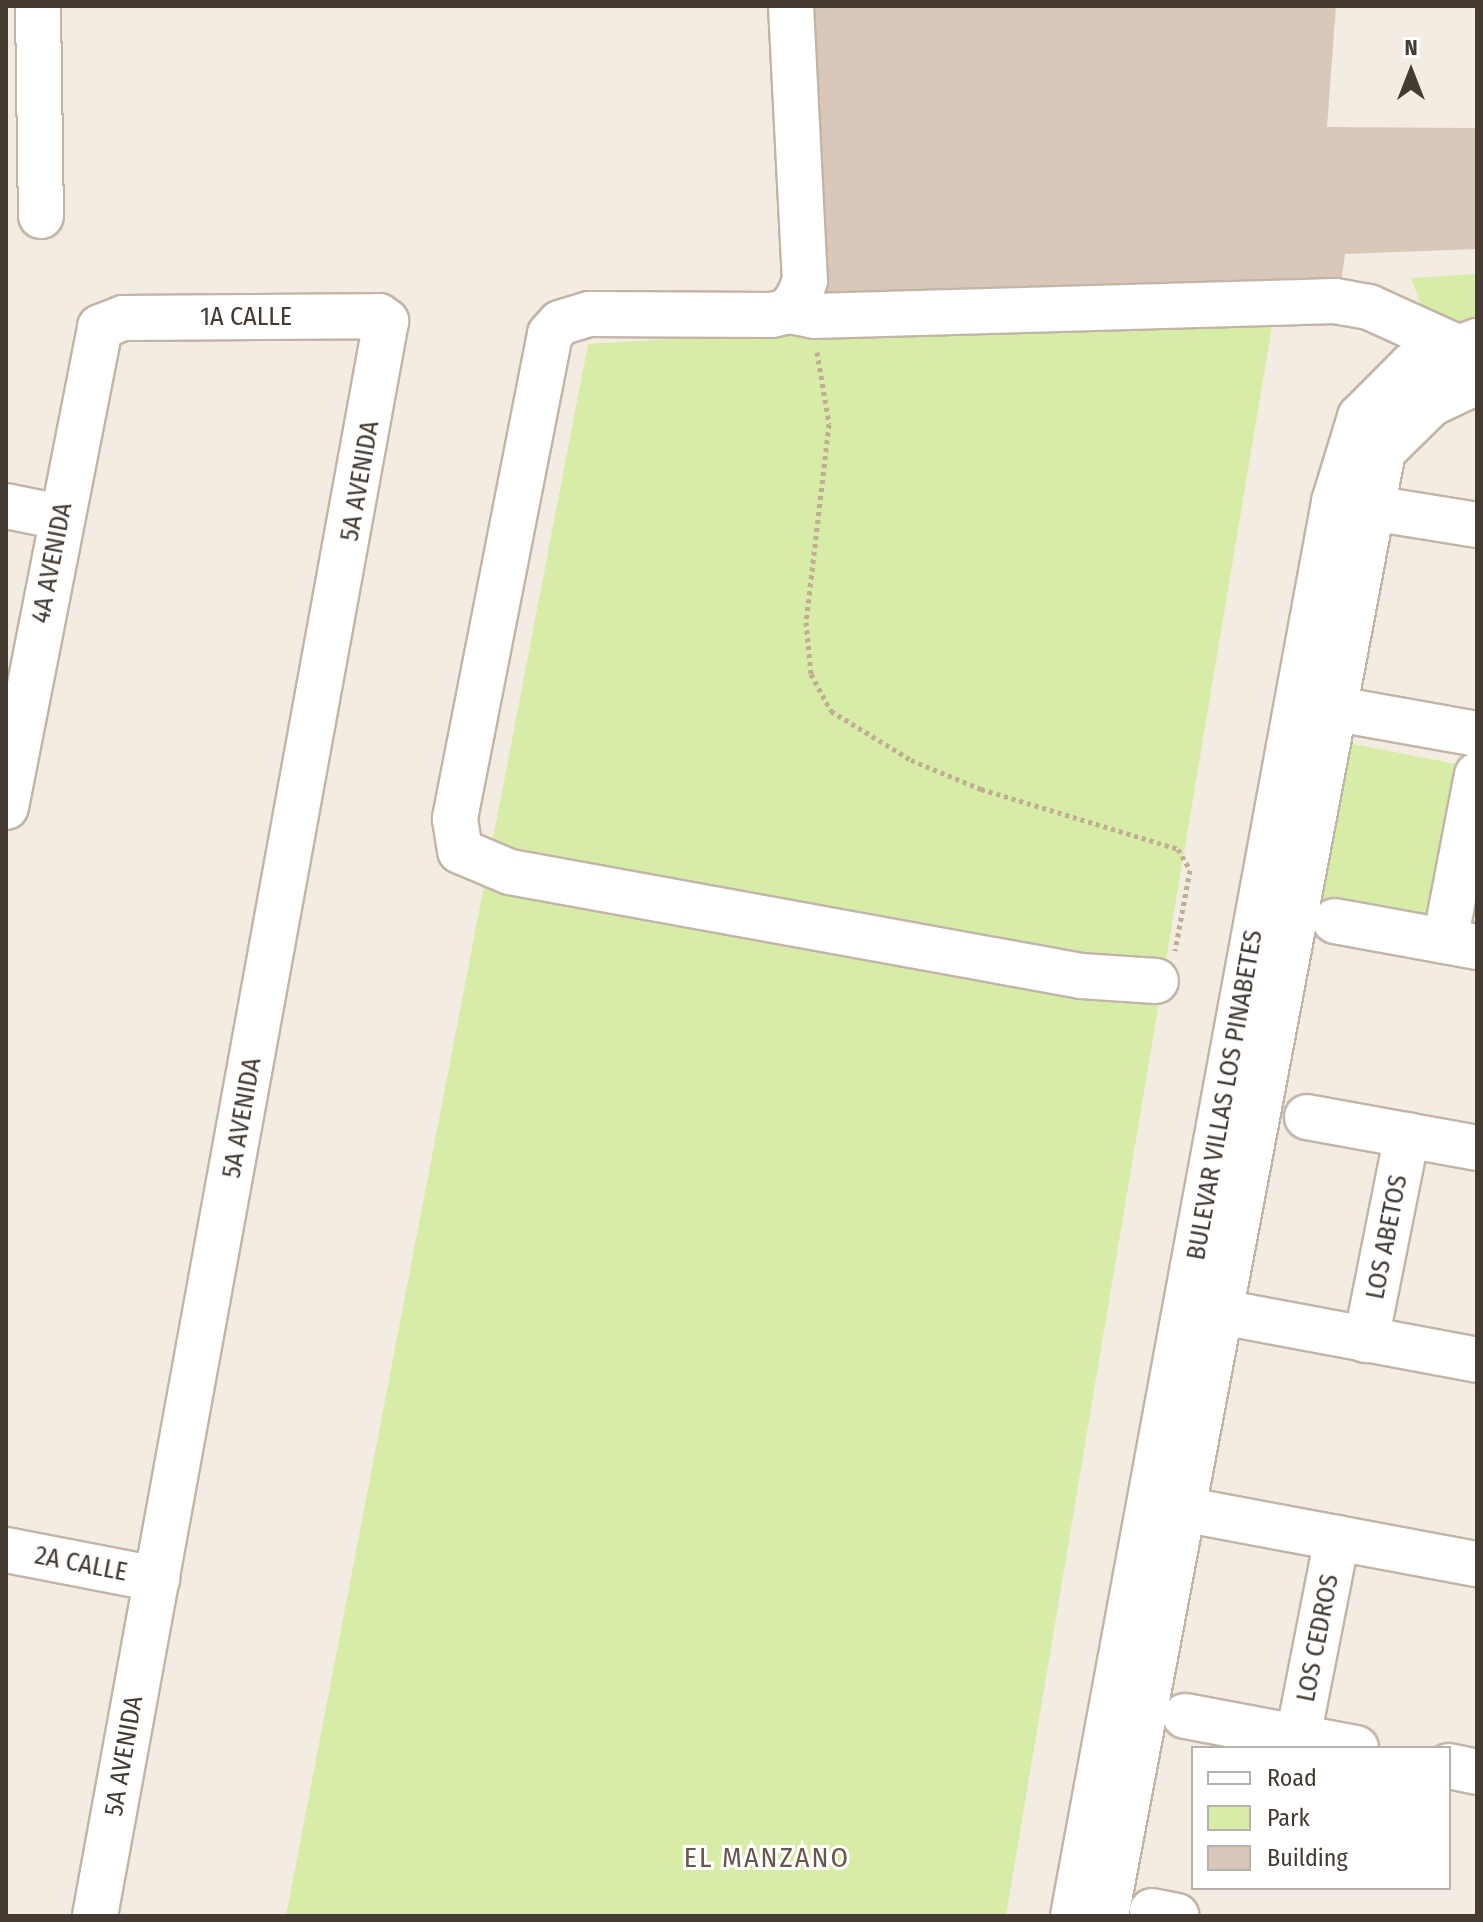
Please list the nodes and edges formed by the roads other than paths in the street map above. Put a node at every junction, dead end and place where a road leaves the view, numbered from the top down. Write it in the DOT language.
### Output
graph roads {
  1 [pos="38,6"];
  2 [pos="791,6"];
  3 [pos="41,216"];
  4 [pos="801,314"];
  5 [pos="386,321"];
  6 [pos="105,322"];
  7 [pos="1470,357"];
  8 [pos="1352,505"];
  9 [pos="6,506"];
  10 [pos="60,517"];
  11 [pos="1477,525"];
  12 [pos="1315,705"];
  13 [pos="1477,734"];
  14 [pos="1477,775"];
  15 [pos="6,807"];
  16 [pos="1335,921"];
  17 [pos="1461,944"];
  18 [pos="1156,981"];
  19 [pos="1307,1117"];
  20 [pos="1407,1135"];
  21 [pos="1477,1148"];
  22 [pos="1203,1309"];
  23 [pos="1366,1340"];
  24 [pos="1477,1360"];
  25 [pos="1166,1506"];
  26 [pos="1337,1538"];
  27 [pos="6,1550"];
  28 [pos="1477,1564"];
  29 [pos="157,1579"];
  30 [pos="1185,1716"];
  31 [pos="1298,1737"];
  32 [pos="1345,1746"];
  33 [pos="1451,1766"];
  34 [pos="1477,1772"];
  35 [pos="95,1916"];
  36 [pos="1073,1916"];
  37 [pos="1106,1916"];
  1 -- 3 [label="street"];
  2 -- 4 [label="street"];
  4 -- 7 [label="street"];
  4 -- 18 [label="street"];
  5 -- 6 [label="street, 1A CALLE"];
  5 -- 29 [label="street, 5A AVENIDA"];
  6 -- 10 [label="street, 4A AVENIDA"];
  7 -- 8 [label="street, BULEVAR VILLAS LOS PINABETES"];
  8 -- 11 [label="street"];
  8 -- 12 [label="street, BULEVAR VILLAS LOS PINABETES"];
  9 -- 10 [label="street"];
  10 -- 15 [label="street, 4A AVENIDA"];
  12 -- 13 [label="street"];
  12 -- 22 [label="street, BULEVAR VILLAS LOS PINABETES"];
  14 -- 17 [label="street"];
  16 -- 17 [label="street"];
  19 -- 20 [label="street"];
  20 -- 21 [label="street"];
  20 -- 23 [label="street, LOS ABETOS"];
  22 -- 23 [label="street"];
  22 -- 25 [label="street, BULEVAR VILLAS LOS PINABETES"];
  23 -- 24 [label="street"];
  25 -- 26 [label="street, LOS CEDROS"];
  25 -- 36 [label="street, BULEVAR VILLAS LOS PINABETES"];
  25 -- 37 [label="street, BULEVAR VILLAS LOS PINABETES"];
  26 -- 28 [label="street, LOS CEDROS"];
  26 -- 31 [label="street, LOS CEDROS"];
  27 -- 29 [label="street, 2A CALLE"];
  29 -- 35 [label="street, 5A AVENIDA"];
  30 -- 31 [label="street, LOS CEDROS"];
  31 -- 32 [label="street, LOS CEDROS"];
  33 -- 34 [label="street"];
}
